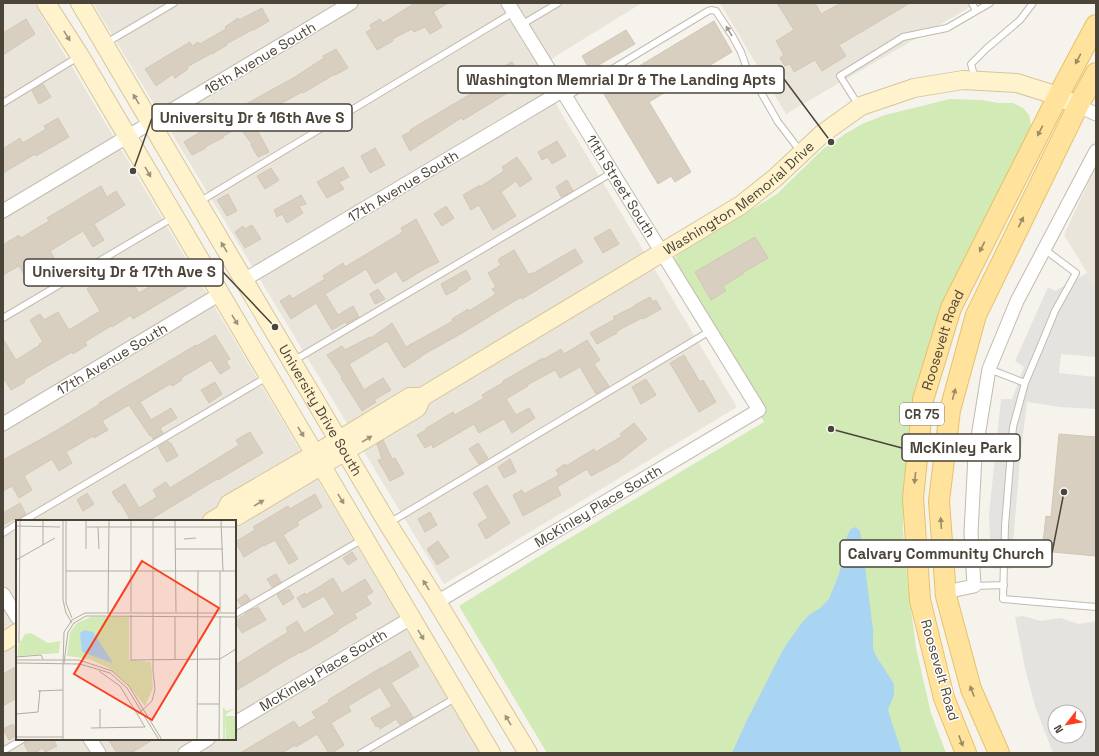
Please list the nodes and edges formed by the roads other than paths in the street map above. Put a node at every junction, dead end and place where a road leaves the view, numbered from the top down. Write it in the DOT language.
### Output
graph roads {
  1 [pos="46,3"];
  2 [pos="80,3"];
  3 [pos="174,3"];
  4 [pos="351,3"];
  5 [pos="558,3"];
  6 [pos="972,3"];
  7 [pos="990,3"];
  8 [pos="1033,3"];
  9 [pos="511,8"];
  10 [pos="976,11"];
  11 [pos="521,25"];
  12 [pos="1096,25"];
  13 [pos="104,44"];
  14 [pos="80,56"];
  15 [pos="1096,73"];
  16 [pos="976,81"];
  17 [pos="564,94"];
  18 [pos="1058,96"];
  19 [pos="3,102"];
  20 [pos="860,107"];
  21 [pos="1087,110"];
  22 [pos="150,123"];
  23 [pos="127,137"];
  24 [pos="1096,151"];
  25 [pos="802,154"];
  26 [pos="612,172"];
  27 [pos="198,203"];
  28 [pos="3,211"];
  29 [pos="174,217"];
  30 [pos="1044,249"];
  31 [pos="661,252"];
  32 [pos="244,280"];
  33 [pos="220,294"];
  34 [pos="3,318"];
  35 [pos="710,331"];
  36 [pos="292,362"];
  37 [pos="989,370"];
  38 [pos="268,376"];
  39 [pos="1026,383"];
  40 [pos="759,410"];
  41 [pos="3,424"];
  42 [pos="342,446"];
  43 [pos="318,460"];
  44 [pos="218,517"];
  45 [pos="25,520"];
  46 [pos="388,524"];
  47 [pos="16,525"];
  48 [pos="3,533"];
  49 [pos="364,538"];
  50 [pos="1004,585"];
  51 [pos="974,586"];
  52 [pos="946,592"];
  53 [pos="3,594"];
  54 [pos="437,602"];
  55 [pos="1096,607"];
  56 [pos="236,613"];
  57 [pos="16,616"];
  58 [pos="411,618"];
  59 [pos="16,634"];
  60 [pos="3,642"];
  61 [pos="457,696"];
  62 [pos="236,722"];
  63 [pos="21,740"];
  64 [pos="91,740"];
  65 [pos="206,740"];
  66 [pos="3,751"];
  67 [pos="99,753"];
  68 [pos="185,753"];
  69 [pos="361,753"];
  70 [pos="491,753"];
  71 [pos="528,753"];
  72 [pos="966,753"];
  73 [pos="999,753"];
  1 -- 14 [label="main road, University Drive South, one-way"];
  2 -- 13 [label="main road, University Drive South"];
  3 -- 13 [label="lane"];
  4 -- 22 [label="street, 16th Avenue South"];
  5 -- 11 [label="lane"];
  6 -- 10 [label="lane"];
  7 -- 10 [label="lane"];
  8 -- 16 [label="lane"];
  9 -- 11 [label="street, 11th Street South"];
  9 -- 27 [label="lane"];
  10 -- 20 [label="lane"];
  11 -- 17 [label="street, 11th Street South"];
  12 -- 18 [label="main road, Roosevelt Road / CR 75, one-way"];
  22 -- 13 [label="main road, University Drive South, one-way"];
  14 -- 19 [label="lane"];
  14 -- 23 [label="main road, University Drive South"];
  15 -- 21 [label="main road, Roosevelt Road / CR 75"];
  16 -- 18 [label="main road, Washington Memorial Drive"];
  16 -- 20 [label="main road, Washington Memorial Drive"];
  25 -- 17 [label="lane, one-way"];
  17 -- 26 [label="street, 11th Street South"];
  17 -- 32 [label="street, 17th Avenue South"];
  18 -- 21 [label="main road, Washington Memorial Drive"];
  18 -- 72 [label="main road, Roosevelt Road / CR 75, one-way"];
  20 -- 25 [label="main road, Washington Memorial Drive"];
  52 -- 21 [label="main road, Roosevelt Road / CR 75, one-way"];
  22 -- 23 [label="street, 16th Avenue South"];
  22 -- 27 [label="main road, University Drive South"];
  23 -- 28 [label="street, 16th Avenue South"];
  23 -- 29 [label="main road, University Drive South, one-way"];
  24 -- 30 [label="street"];
  25 -- 31 [label="main road, Washington Memorial Drive"];
  26 -- 31 [label="street, 11th Street South"];
  26 -- 36 [label="lane"];
  32 -- 27 [label="main road, University Drive South, one-way"];
  29 -- 33 [label="main road, University Drive South"];
  29 -- 34 [label="lane"];
  30 -- 37 [label="street"];
  30 -- 39 [label="lane"];
  31 -- 35 [label="street, 11th Street South"];
  42 -- 31 [label="main road, Washington Memorial Drive, one-way"];
  32 -- 36 [label="main road, University Drive South"];
  33 -- 38 [label="main road, University Drive South, one-way"];
  33 -- 41 [label="street, 17th Avenue South"];
  35 -- 40 [label="street, 11th Street South"];
  35 -- 46 [label="lane"];
  36 -- 42 [label="main road, University Drive South"];
  37 -- 39 [label="lane"];
  37 -- 51 [label="street"];
  38 -- 43 [label="main road, University Drive South, one-way"];
  38 -- 45 [label="lane"];
  39 -- 50 [label="lane"];
  40 -- 54 [label="street, McKinley Place South"];
  42 -- 43 [label="main road, Washington Memorial Drive"];
  42 -- 46 [label="main road, University Drive South"];
  43 -- 44 [label="main road, Washington Memorial Drive"];
  43 -- 49 [label="main road, University Drive South, one-way"];
  54 -- 46 [label="main road, University Drive South, one-way"];
  47 -- 48 [label="lane"];
  49 -- 56 [label="lane"];
  49 -- 58 [label="main road, University Drive South"];
  50 -- 51 [label="lane"];
  50 -- 55 [label="lane"];
  51 -- 52 [label="street"];
  73 -- 52 [label="main road, Roosevelt Road / CR 75, one-way"];
  53 -- 57 [label="street"];
  71 -- 54 [label="main road, University Drive South, one-way"];
  58 -- 61 [label="main road, University Drive South, one-way"];
  58 -- 62 [label="street, McKinley Place South"];
  59 -- 60 [label="main road"];
  61 -- 69 [label="lane"];
  61 -- 70 [label="main road, University Drive South"];
  63 -- 66 [label="lane"];
  64 -- 67 [label="street"];
  65 -- 68 [label="street"];
}
